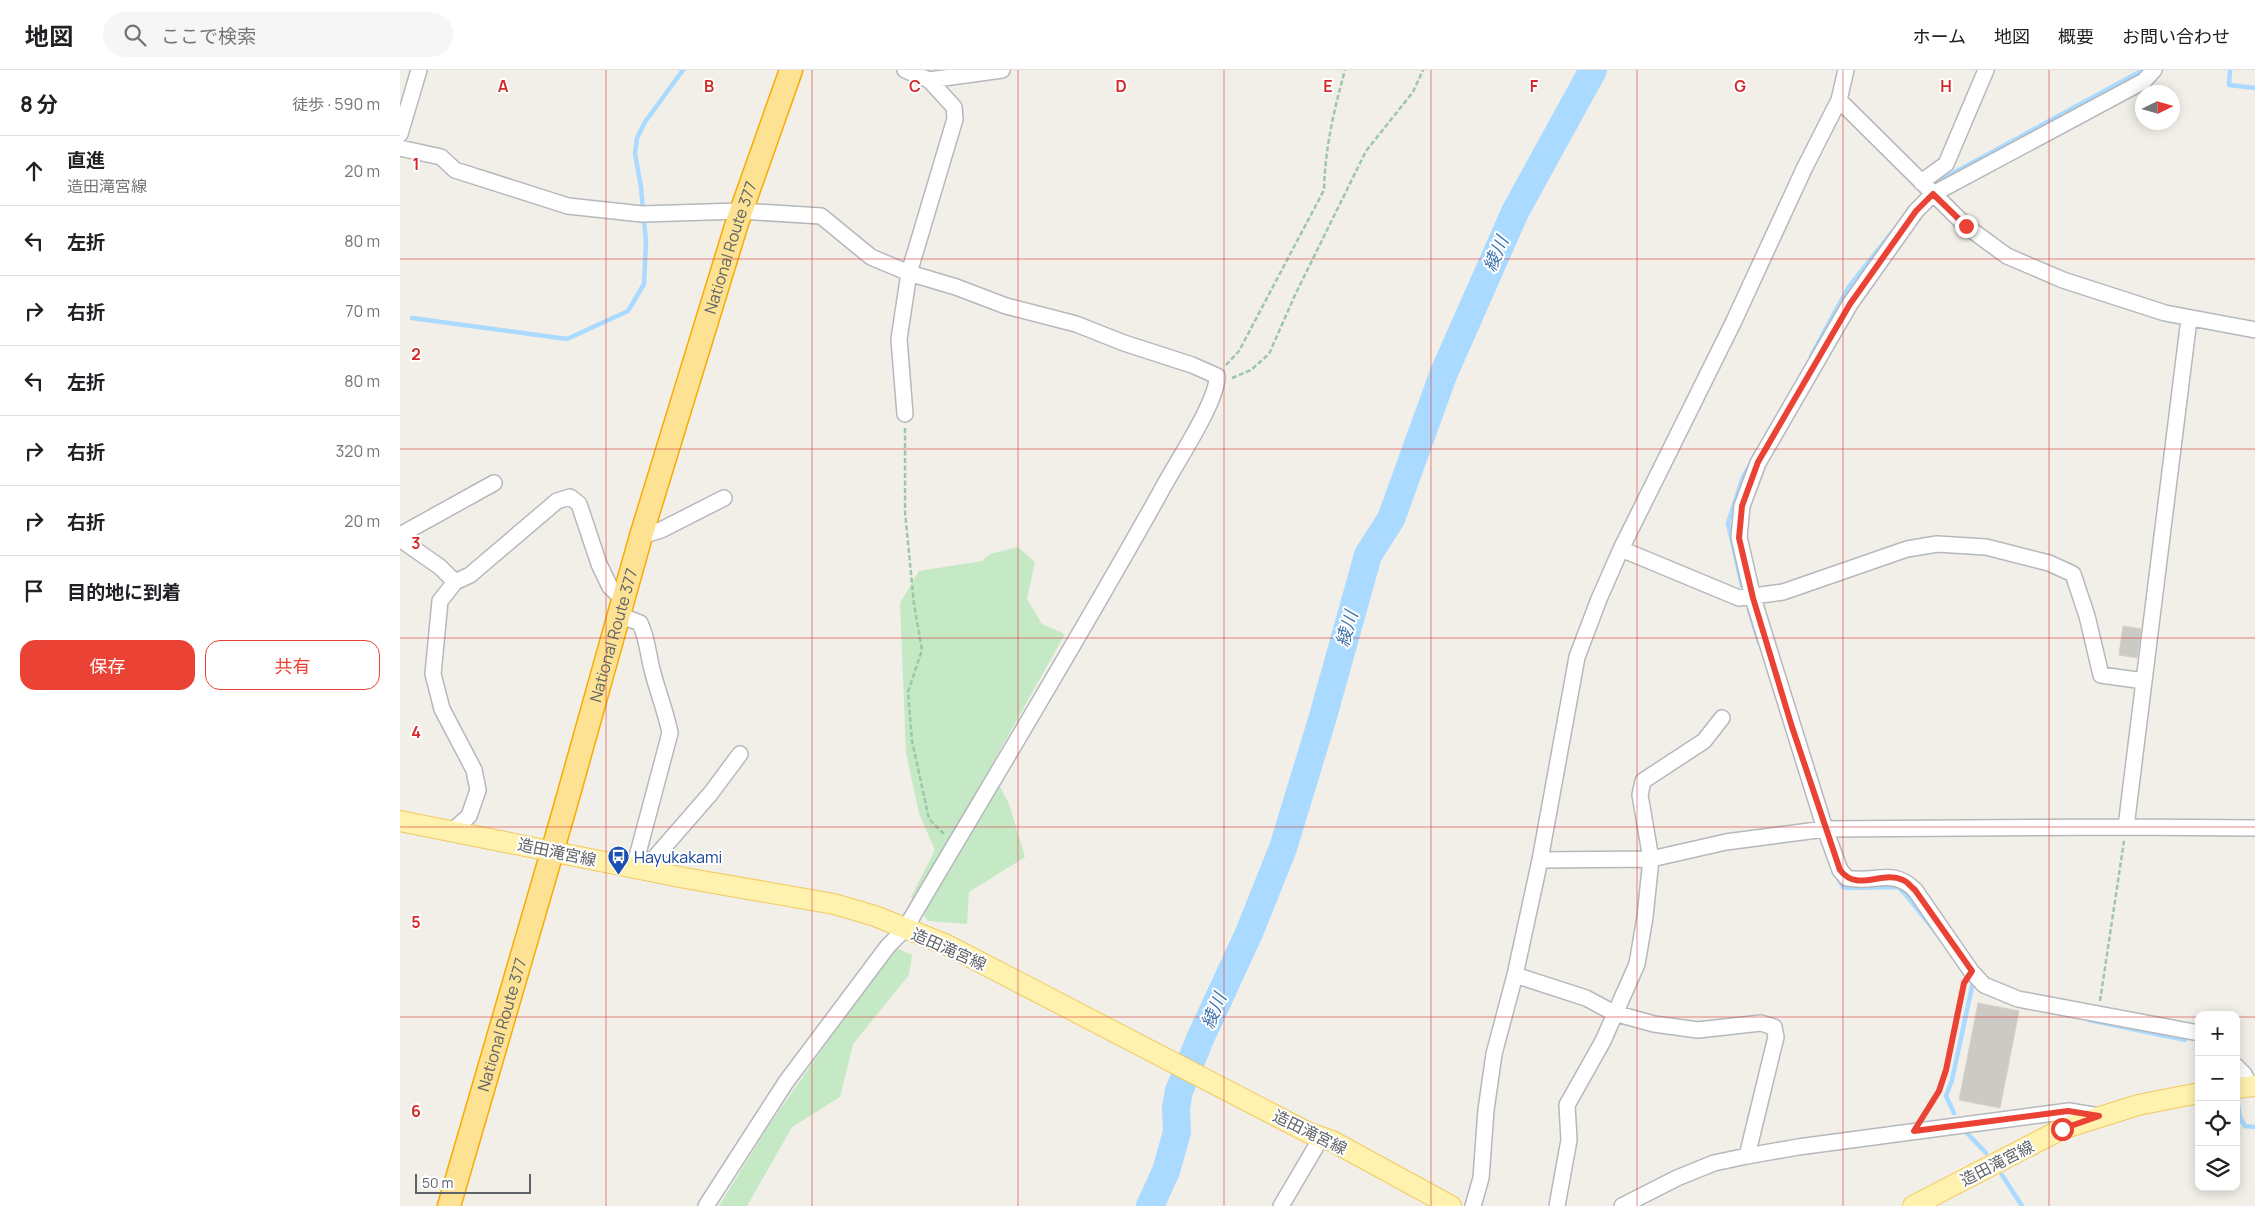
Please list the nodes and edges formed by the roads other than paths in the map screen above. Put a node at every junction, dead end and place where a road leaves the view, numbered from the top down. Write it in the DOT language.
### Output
graph roads {
  1 [pos="419,70"];
  2 [pos="791,70"];
  3 [pos="905,70"];
  4 [pos="1002,70"];
  5 [pos="1846,70"];
  6 [pos="1986,70"];
  7 [pos="2154,70"];
  8 [pos="929,80"];
  9 [pos="1839,100"];
  10 [pos="400,134"];
  11 [pos="400,148"];
  12 [pos="1921,182"];
  13 [pos="1933,194"];
  14 [pos="740,211"];
  15 [pos="909,273"];
  16 [pos="2189,319"];
  17 [pos="2255,330"];
  18 [pos="906,414"];
  19 [pos="494,484"];
  20 [pos="724,498"];
  21 [pos="641,536"];
  22 [pos="400,537"];
  23 [pos="1621,549"];
  24 [pos="455,582"];
  25 [pos="1753,598"];
  26 [pos="621,607"];
  27 [pos="2144,681"];
  28 [pos="1722,718"];
  29 [pos="740,754"];
  30 [pos="400,821"];
  31 [pos="2126,827"];
  32 [pos="2255,828"];
  33 [pos="1825,829"];
  34 [pos="452,831"];
  35 [pos="552,852"];
  36 [pos="1651,859"];
  37 [pos="1540,860"];
  38 [pos="639,869"];
  39 [pos="906,929"];
  40 [pos="1515,975"];
  41 [pos="1614,1013"];
  42 [pos="2195,1032"];
  43 [pos="2240,1070"];
  44 [pos="2247,1087"];
  45 [pos="2195,1094"];
  46 [pos="2099,1116"];
  47 [pos="1320,1137"];
  48 [pos="1748,1156"];
  49 [pos="449,1206"];
  50 [pos="706,1206"];
  51 [pos="1281,1206"];
  52 [pos="1451,1206"];
  53 [pos="1473,1206"];
  54 [pos="1557,1206"];
  55 [pos="1622,1206"];
  56 [pos="1913,1206"];
  1 -- 10 [label="street"];
  2 -- 14 [label="highway, National Route 377"];
  3 -- 8 [label="street"];
  4 -- 8 [label="street"];
  5 -- 9 [label="street"];
  6 -- 12 [label="street"];
  7 -- 13 [label="street"];
  8 -- 15 [label="street"];
  9 -- 12 [label="street"];
  9 -- 23 [label="street"];
  11 -- 14 [label="street"];
  12 -- 13 [label="street"];
  13 -- 16 [label="street"];
  13 -- 25 [label="street"];
  14 -- 15 [label="street"];
  14 -- 21 [label="highway, National Route 377"];
  15 -- 18 [label="street"];
  15 -- 39 [label="street"];
  16 -- 17 [label="street"];
  16 -- 27 [label="street"];
  19 -- 22 [label="street"];
  20 -- 21 [label="street"];
  21 -- 26 [label="highway, National Route 377"];
  22 -- 24 [label="street"];
  23 -- 25 [label="street"];
  23 -- 37 [label="street"];
  24 -- 26 [label="street"];
  24 -- 34 [label="street"];
  25 -- 27 [label="street"];
  25 -- 33 [label="street"];
  26 -- 35 [label="highway, National Route 377"];
  26 -- 38 [label="street"];
  27 -- 31 [label="street"];
  28 -- 36 [label="street"];
  29 -- 38 [label="street"];
  30 -- 34 [label="main road, 造田滝宮線"];
  31 -- 32 [label="street"];
  31 -- 33 [label="street"];
  33 -- 36 [label="street"];
  33 -- 42 [label="street"];
  34 -- 35 [label="main road, 造田滝宮線"];
  35 -- 38 [label="main road, 造田滝宮線"];
  35 -- 49 [label="highway, National Route 377"];
  36 -- 37 [label="street"];
  36 -- 41 [label="street"];
  37 -- 40 [label="street"];
  38 -- 39 [label="main road, 造田滝宮線"];
  39 -- 47 [label="main road, 造田滝宮線"];
  39 -- 50 [label="street"];
  40 -- 41 [label="street"];
  40 -- 53 [label="street"];
  41 -- 48 [label="street"];
  41 -- 54 [label="street"];
  43 -- 44 [label="street"];
  45 -- 46 [label="main road, 造田滝宮線"];
  46 -- 48 [label="street"];
  46 -- 56 [label="main road, 造田滝宮線"];
  47 -- 51 [label="street"];
  47 -- 52 [label="main road, 造田滝宮線"];
  48 -- 55 [label="street"];
}
